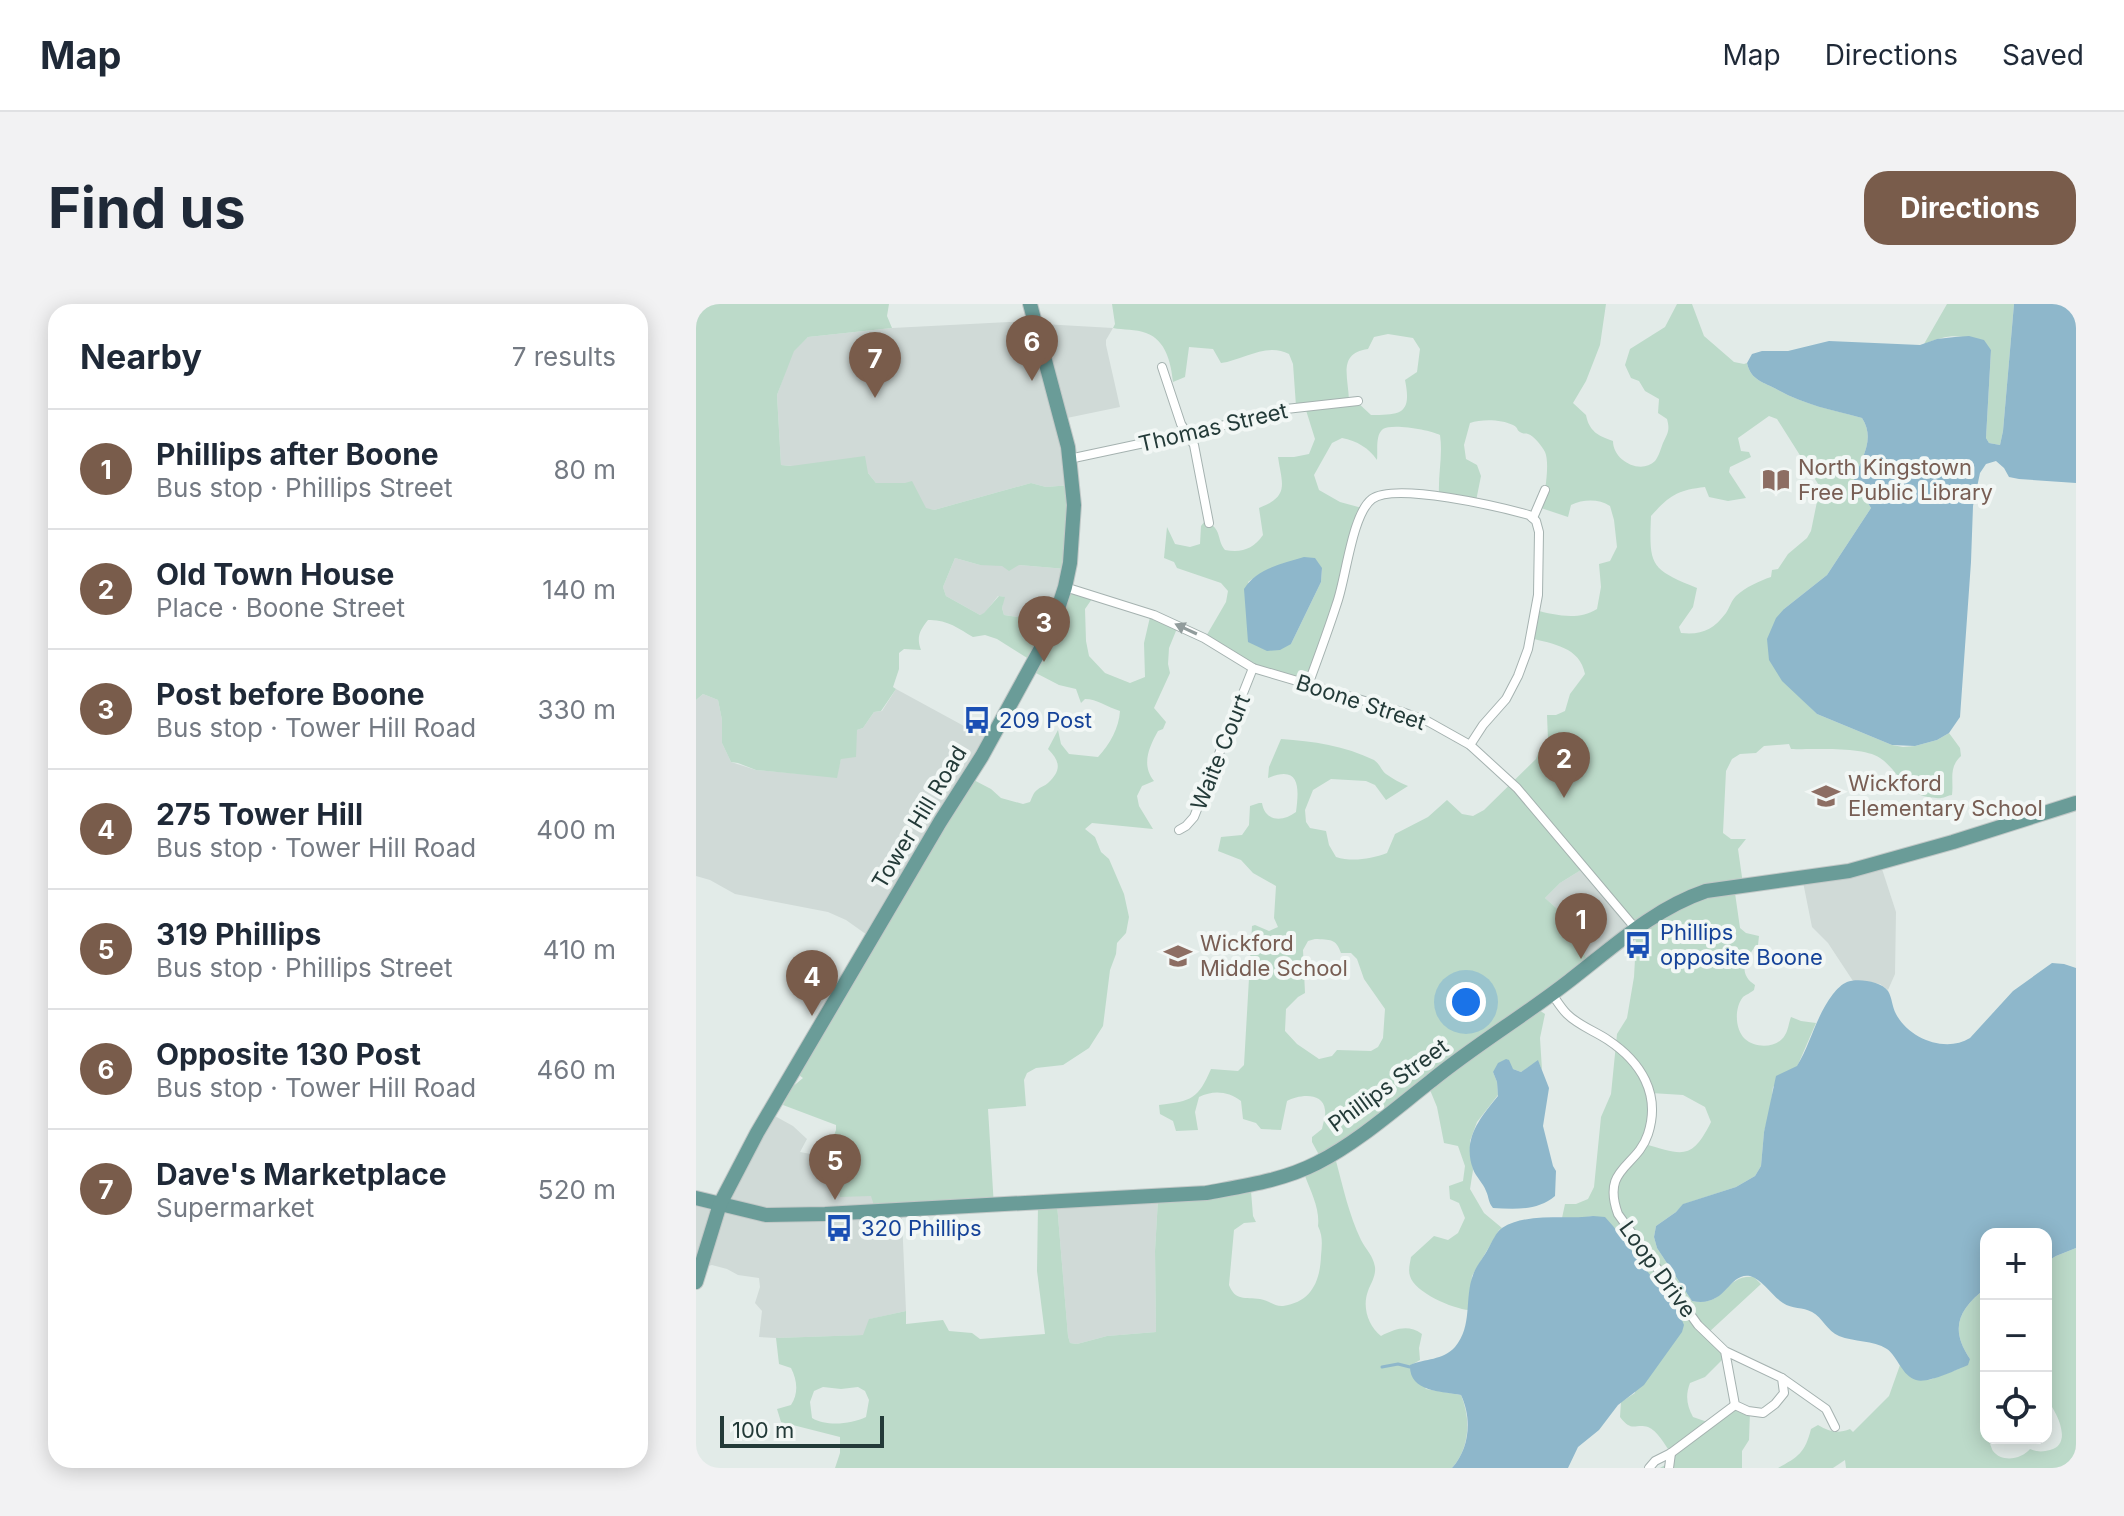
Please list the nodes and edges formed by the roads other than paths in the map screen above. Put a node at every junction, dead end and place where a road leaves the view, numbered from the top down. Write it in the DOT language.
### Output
graph roads {
  1 [pos="1030,304"];
  2 [pos="1162,367"];
  3 [pos="1358,401"];
  4 [pos="1188,434"];
  5 [pos="1069,459"];
  6 [pos="1545,490"];
  7 [pos="1533,518"];
  8 [pos="1209,523"];
  9 [pos="1065,587"];
  10 [pos="1253,668"];
  11 [pos="1308,685"];
  12 [pos="1470,745"];
  13 [pos="2076,803"];
  14 [pos="1179,830"];
  15 [pos="1636,929"];
  16 [pos="1552,994"];
  17 [pos="696,1198"];
  18 [pos="720,1204"];
  19 [pos="696,1282"];
  20 [pos="1725,1351"];
  21 [pos="1782,1378"];
  22 [pos="1735,1405"];
  23 [pos="1835,1427"];
  24 [pos="1671,1453"];
  25 [pos="1649,1468"];
  26 [pos="1669,1468"];
  1 -- 5 [label="main road, Tower Hill Road"];
  2 -- 4 [label="street"];
  3 -- 4 [label="street, Thomas Street"];
  4 -- 5 [label="street, Thomas Street"];
  4 -- 8 [label="street"];
  5 -- 9 [label="main road, Tower Hill Road"];
  6 -- 7 [label="street"];
  7 -- 11 [label="street"];
  7 -- 12 [label="street"];
  10 -- 9 [label="street, Boone Street, one-way"];
  9 -- 18 [label="main road, Tower Hill Road"];
  10 -- 11 [label="street, Boone Street"];
  10 -- 14 [label="street, Waite Court"];
  11 -- 12 [label="street, Boone Street"];
  12 -- 15 [label="street, Boone Street"];
  13 -- 15 [label="main road, Phillips Street"];
  15 -- 16 [label="main road, Phillips Street"];
  16 -- 18 [label="main road, Phillips Street"];
  16 -- 20 [label="street, Loop Drive"];
  17 -- 18 [label="main road, Phillips Street"];
  18 -- 19 [label="main road, Tower Hill Road"];
  20 -- 21 [label="street, Loop Drive"];
  20 -- 22 [label="street"];
  21 -- 22 [label="street"];
  21 -- 23 [label="street, Loop Drive"];
  22 -- 24 [label="street"];
  24 -- 25 [label="street"];
  24 -- 26 [label="street"];
}
